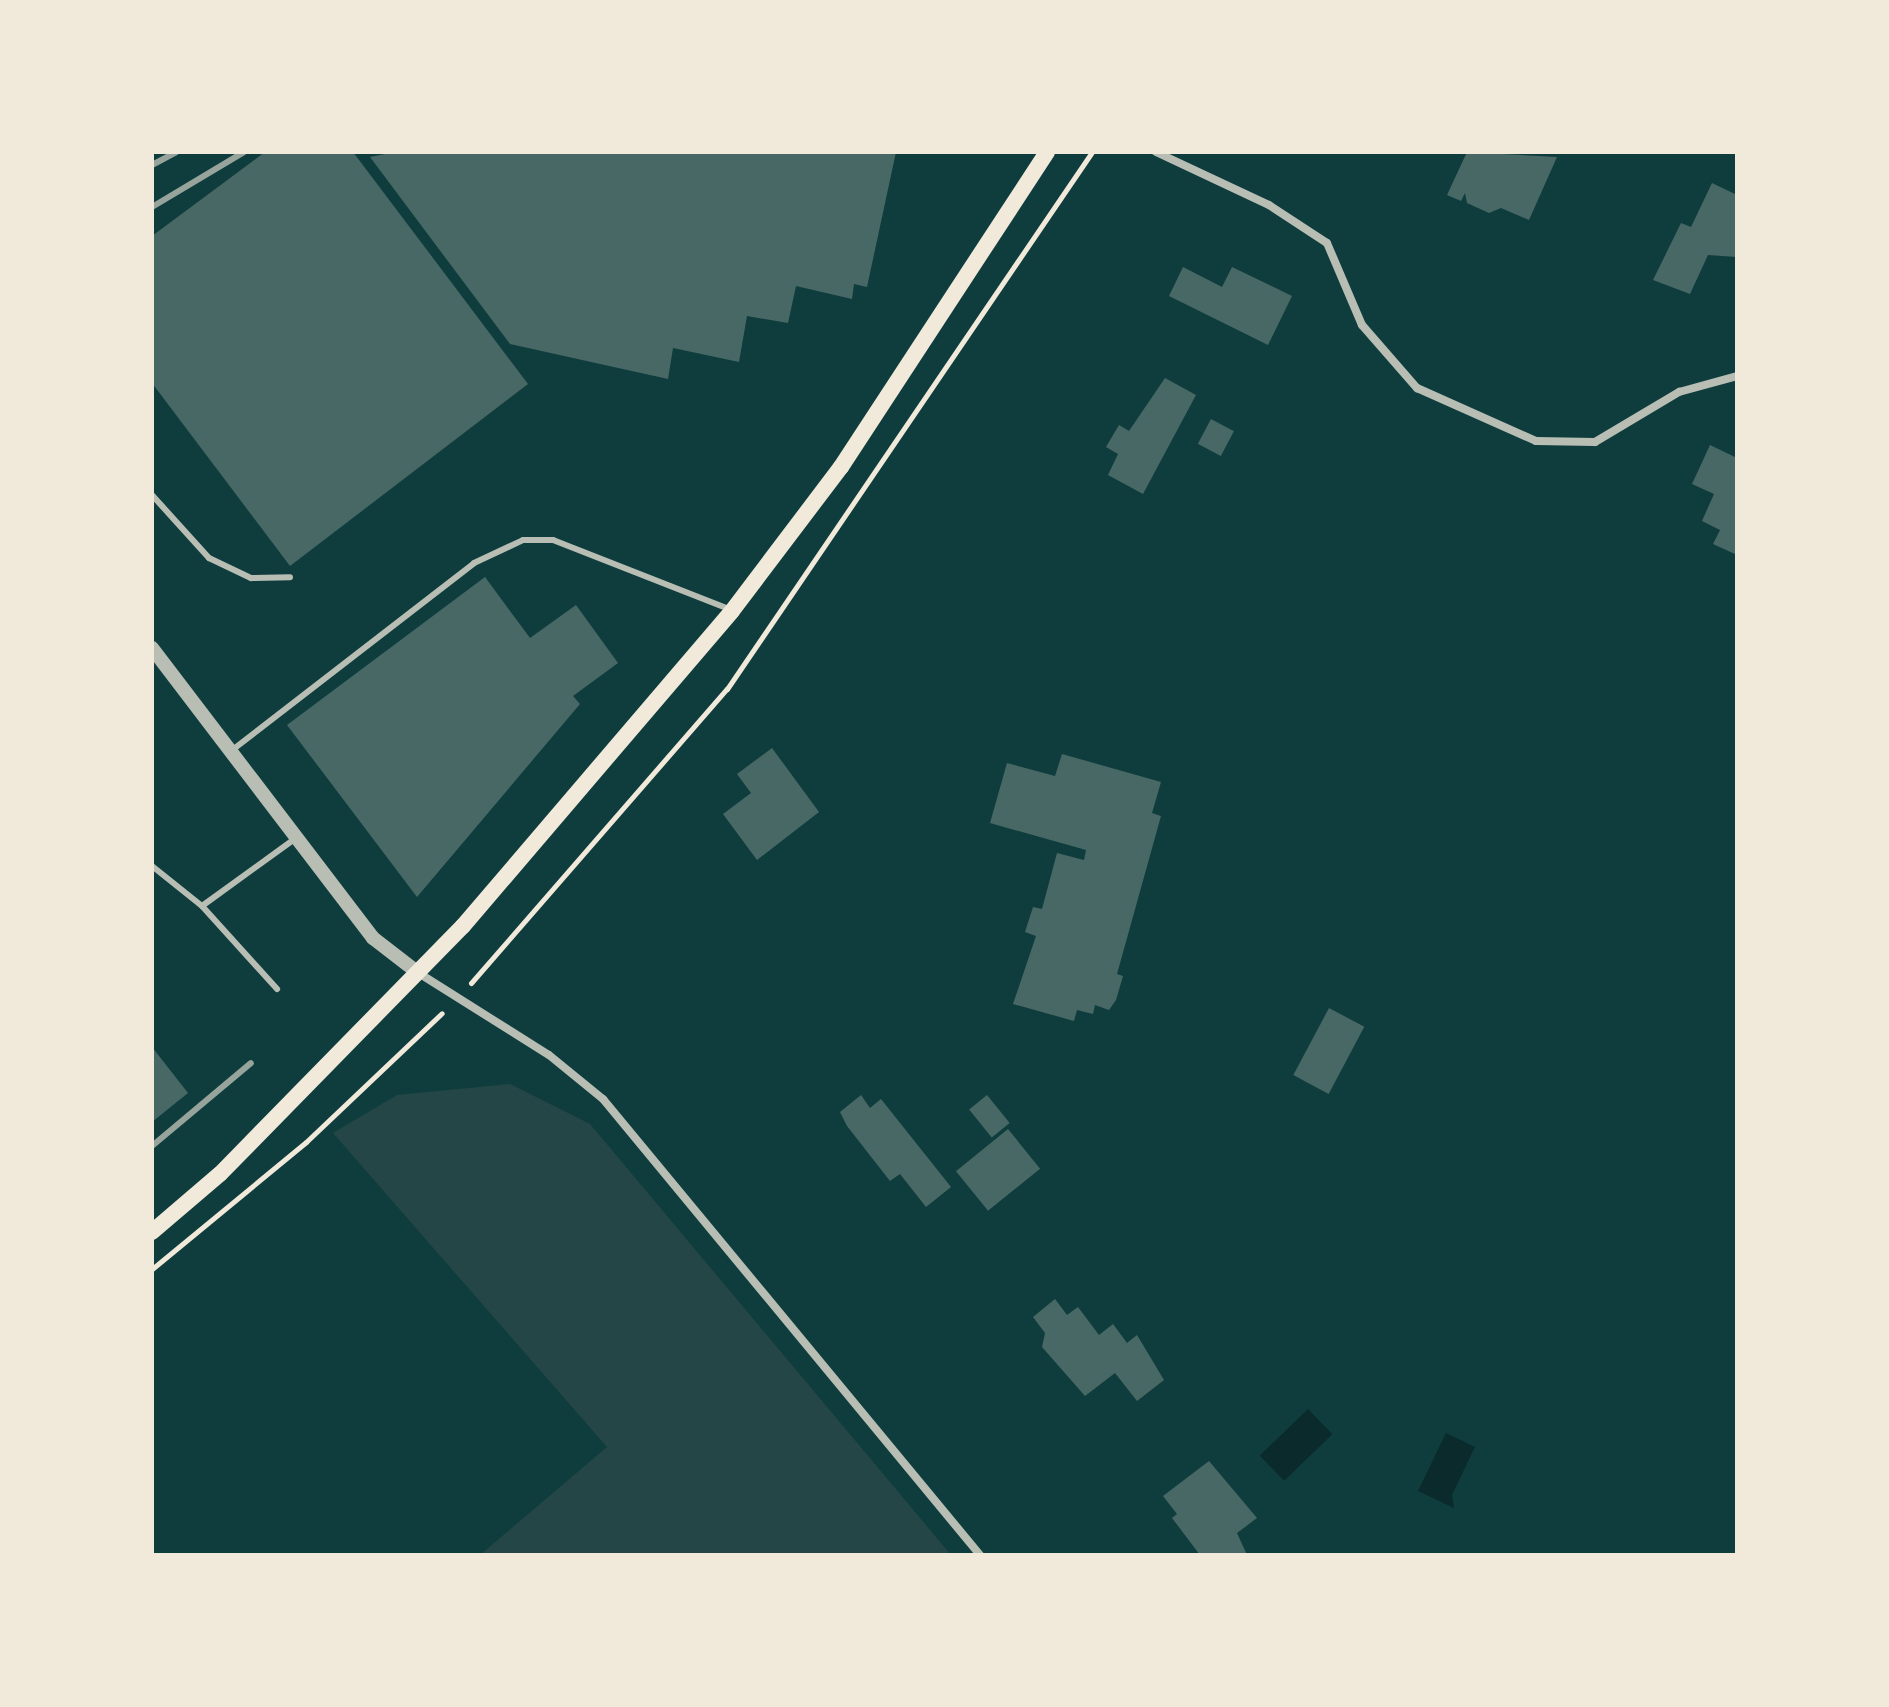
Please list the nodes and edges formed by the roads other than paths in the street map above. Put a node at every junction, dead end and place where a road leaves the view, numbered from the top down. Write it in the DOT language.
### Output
graph roads {
  1 [pos="1047,152"];
  2 [pos="1156,152"];
  3 [pos="1737,376"];
  4 [pos="152,495"];
  5 [pos="290,577"];
  6 [pos="732,611"];
  7 [pos="152,648"];
  8 [pos="231,751"];
  9 [pos="296,838"];
  10 [pos="152,866"];
  11 [pos="202,906"];
  12 [pos="417,972"];
  13 [pos="277,989"];
  14 [pos="152,1232"];
  15 [pos="980,1555"];
  1 -- 6 [label="main road"];
  2 -- 3 [label="street"];
  4 -- 5 [label="lane"];
  6 -- 8 [label="lane"];
  6 -- 12 [label="main road"];
  7 -- 8 [label="street"];
  8 -- 9 [label="street"];
  9 -- 11 [label="lane"];
  9 -- 12 [label="street"];
  10 -- 11 [label="lane"];
  11 -- 13 [label="lane"];
  12 -- 14 [label="main road"];
  12 -- 15 [label="street"];
}
